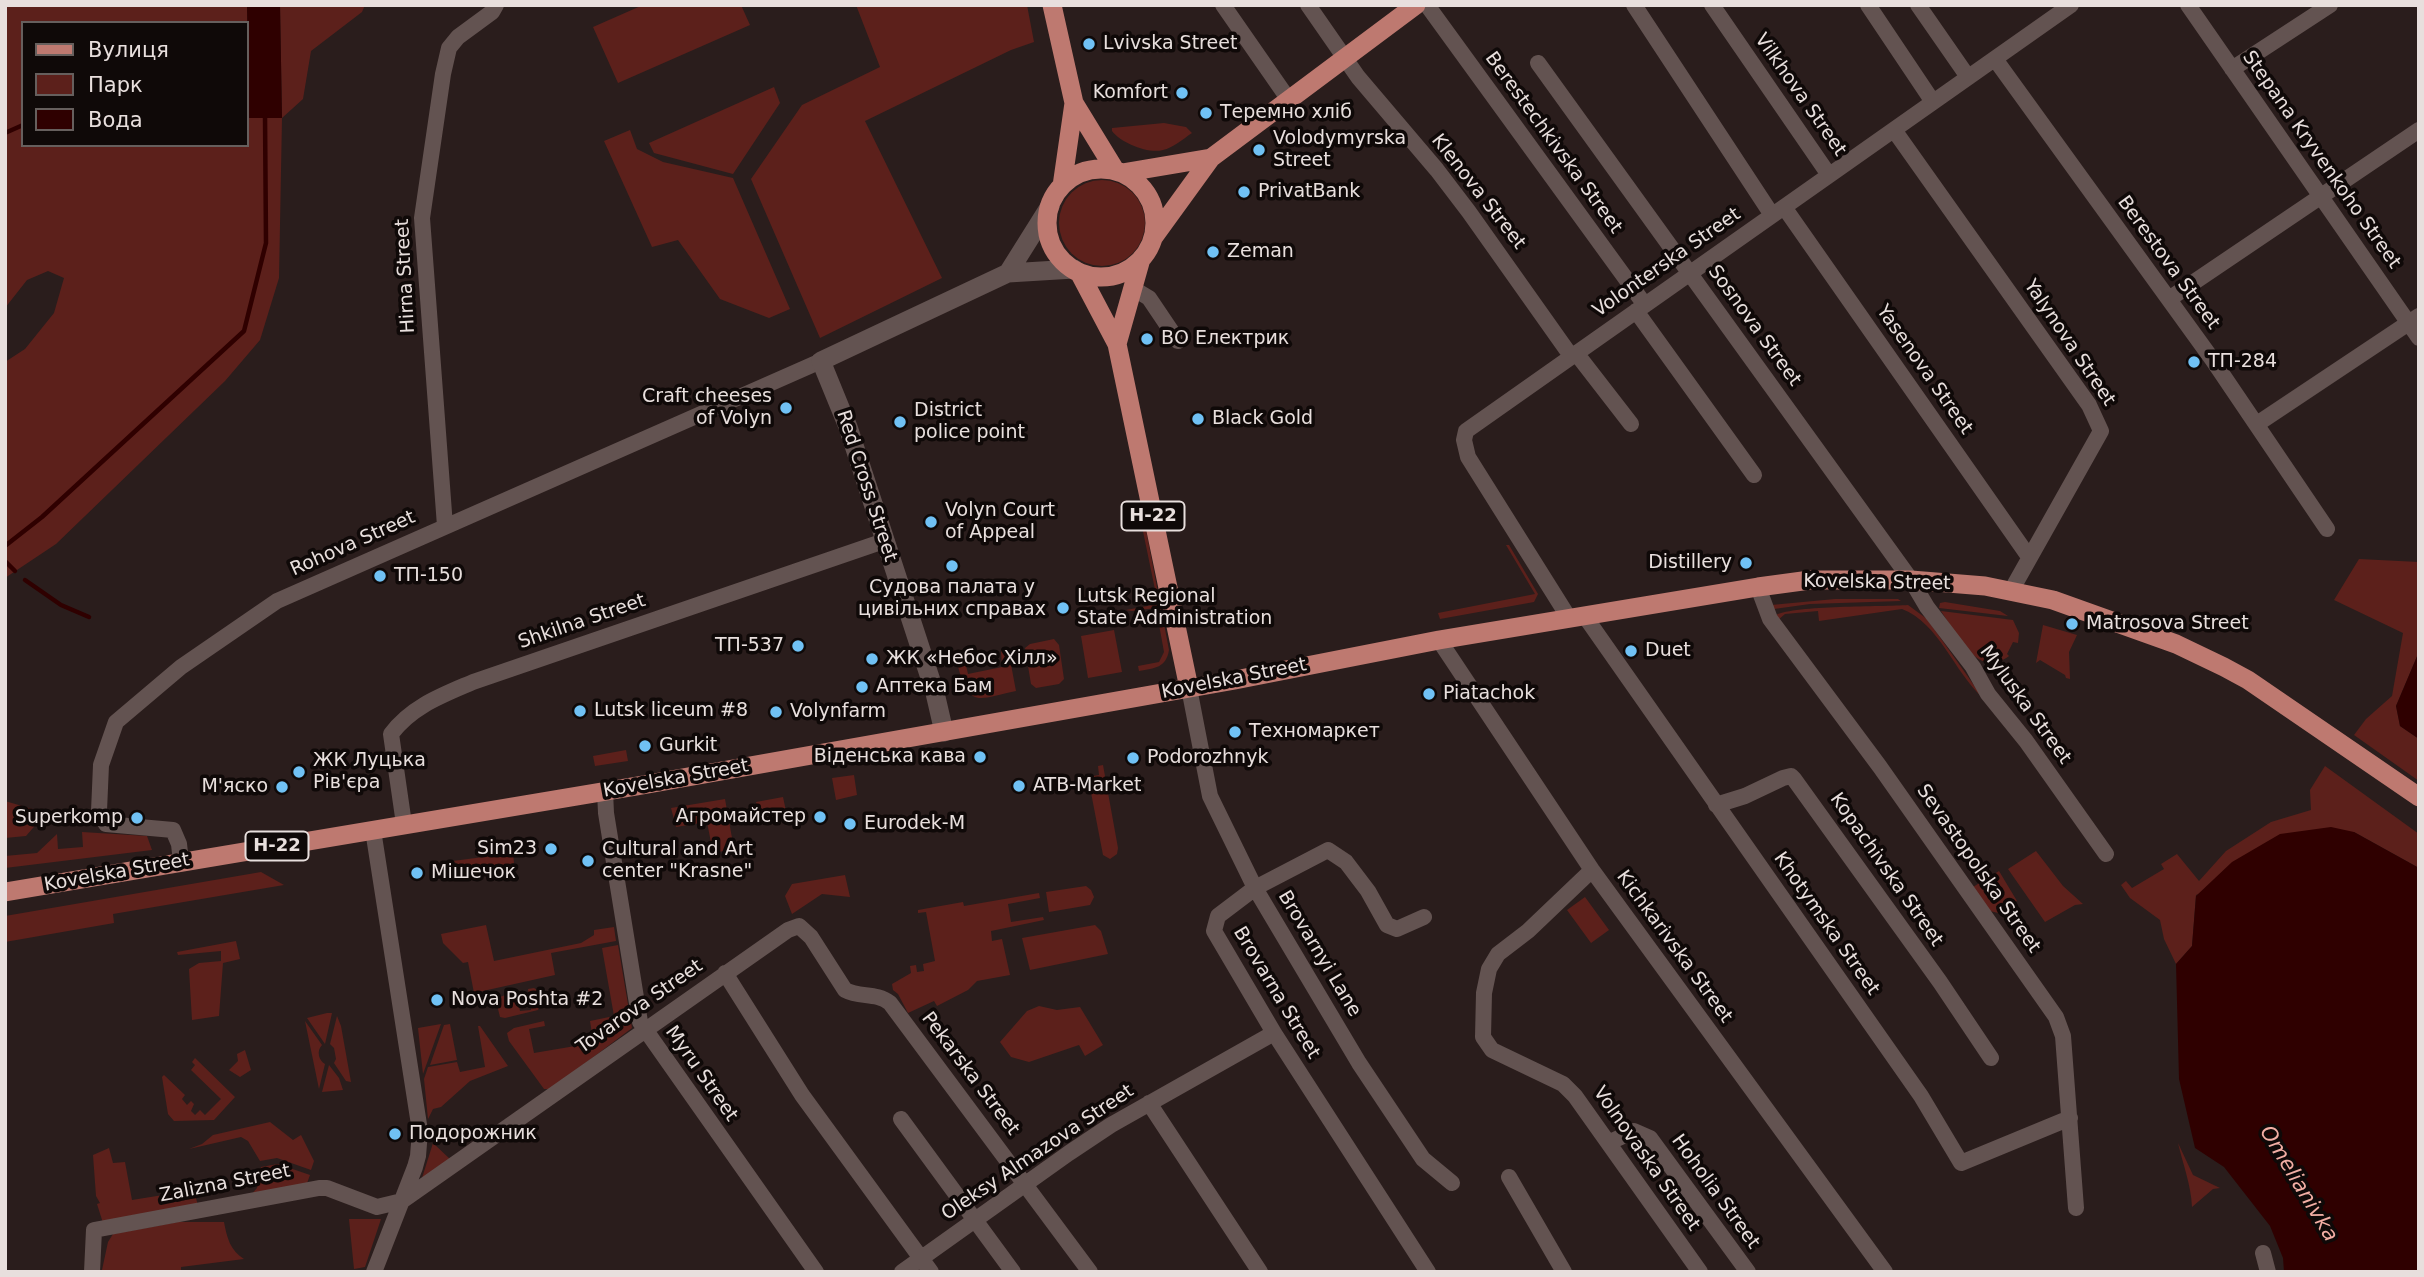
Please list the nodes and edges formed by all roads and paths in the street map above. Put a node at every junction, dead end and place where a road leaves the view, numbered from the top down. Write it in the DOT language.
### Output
graph roads {
  1 [pos="496,5"];
  2 [pos="1052,5"];
  3 [pos="1223,5"];
  4 [pos="1308,5"];
  5 [pos="1416,5"];
  6 [pos="1427,5"];
  7 [pos="1634,5"];
  8 [pos="1712,5"];
  9 [pos="1868,5"];
  10 [pos="1918,5"];
  11 [pos="2071,5"];
  12 [pos="2188,5"];
  13 [pos="2330,5"];
  14 [pos="2051,11"];
  15 [pos="1346,58"];
  16 [pos="1995,59"];
  17 [pos="1538,63"];
  18 [pos="2232,69"];
  19 [pos="1968,78"];
  20 [pos="1289,100"];
  21 [pos="1933,102"];
  22 [pos="1074,103"];
  23 [pos="1894,130"];
  24 [pos="2419,130"];
  25 [pos="1211,158"];
  26 [pos="1119,172"];
  27 [pos="1829,175"];
  28 [pos="1062,186"];
  29 [pos="2319,197"];
  30 [pos="1050,206"];
  31 [pos="1778,211"];
  32 [pos="1153,238"];
  33 [pos="1141,259"];
  34 [pos="1076,271"];
  35 [pos="1008,273"];
  36 [pos="1690,273"];
  37 [pos="1134,289"];
  38 [pos="2169,299"];
  39 [pos="1641,308"];
  40 [pos="2414,319"];
  41 [pos="2419,338"];
  42 [pos="1178,341"];
  43 [pos="1117,344"];
  44 [pos="1574,355"];
  45 [pos="821,361"];
  46 [pos="1631,424"];
  47 [pos="2258,424"];
  48 [pos="1754,475"];
  49 [pos="445,526"];
  50 [pos="2327,529"];
  51 [pos="884,541"];
  52 [pos="2029,556"];
  53 [pos="1911,580"];
  54 [pos="1758,586"];
  55 [pos="2011,591"];
  56 [pos="1577,616"];
  57 [pos="1439,640"];
  58 [pos="1189,688"];
  59 [pos="944,732"];
  60 [pos="605,791"];
  61 [pos="2419,797"];
  62 [pos="1716,805"];
  63 [pos="404,824"];
  64 [pos="373,830"];
  65 [pos="2106,854"];
  66 [pos="181,862"];
  67 [pos="1592,870"];
  68 [pos="1255,888"];
  69 [pos="5,892"];
  70 [pos="1424,917"];
  71 [pos="725,973"];
  72 [pos="890,1003"];
  73 [pos="644,1029"];
  74 [pos="1273,1033"];
  75 [pos="1991,1058"];
  76 [pos="1149,1103"];
  77 [pos="2070,1118"];
  78 [pos="901,1119"];
  79 [pos="1610,1142"];
  80 [pos="1509,1177"];
  81 [pos="1452,1183"];
  82 [pos="1026,1184"];
  83 [pos="402,1200"];
  84 [pos="2076,1208"];
  85 [pos="975,1221"];
  86 [pos="2263,1253"];
  87 [pos="927,1265"];
  88 [pos="92,1272"];
  89 [pos="374,1272"];
  90 [pos="816,1272"];
  91 [pos="902,1272"];
  92 [pos="1013,1272"];
  93 [pos="1090,1272"];
  94 [pos="1260,1272"];
  95 [pos="1428,1272"];
  96 [pos="1564,1272"];
  97 [pos="1700,1272"];
  98 [pos="1748,1272"];
  99 [pos="1885,1272"];
  100 [pos="2268,1272"];
  1 -- 49 [label="street, Hirna Street"];
  2 -- 22 [label="main road"];
  3 -- 20 [label="street"];
  4 -- 15 [label="street, Klenova Street"];
  5 -- 15 [label="main road, Н-22"];
  6 -- 39 [label="street, Berestechkivska Street"];
  7 -- 31 [label="street, Yasenova Street"];
  8 -- 27 [label="street, Vilkhova Street"];
  9 -- 21 [label="street"];
  10 -- 19 [label="street"];
  11 -- 14 [label="street, Volonterska Street"];
  12 -- 18 [label="street, Stepana Kryvenkoho Street"];
  13 -- 18 [label="street"];
  14 -- 16 [label="street, Volonterska Street"];
  15 -- 20 [label="main road, Н-22"];
  15 -- 44 [label="street, Klenova Street"];
  16 -- 19 [label="street, Volonterska Street"];
  16 -- 38 [label="street, Berestova Street"];
  17 -- 36 [label="street, Sosnova Street"];
  18 -- 29 [label="street, Stepana Kryvenkoho Street"];
  19 -- 21 [label="street, Volonterska Street"];
  20 -- 25 [label="main road, Н-22"];
  21 -- 23 [label="street, Volonterska Street"];
  22 -- 26 [label="main road"];
  22 -- 28 [label="main road"];
  23 -- 27 [label="street, Volonterska Street"];
  23 -- 52 [label="street, Yalynova Street"];
  24 -- 29 [label="street"];
  25 -- 26 [label="main road, Н-22"];
  25 -- 32 [label="main road, Н-22"];
  26 -- 28 [label="main road, Н-22"];
  26 -- 32 [label="main road"];
  27 -- 31 [label="street, Volonterska Street"];
  28 -- 30 [label="main road"];
  29 -- 38 [label="street"];
  29 -- 40 [label="street, Stepana Kryvenkoho Street"];
  30 -- 34 [label="main road, Н-22"];
  30 -- 35 [label="main road"];
  31 -- 36 [label="street, Volonterska Street"];
  31 -- 52 [label="street, Yasenova Street"];
  32 -- 33 [label="main road, Н-22"];
  33 -- 34 [label="main road"];
  33 -- 37 [label="main road, Н-22"];
  34 -- 35 [label="main road"];
  34 -- 43 [label="main road, Н-22"];
  35 -- 45 [label="main road"];
  36 -- 39 [label="street, Volonterska Street"];
  36 -- 53 [label="street, Sosnova Street"];
  37 -- 42 [label="street"];
  37 -- 43 [label="main road, Н-22"];
  38 -- 47 [label="street, Berestova Street"];
  39 -- 44 [label="street, Volonterska Street"];
  39 -- 48 [label="street, Berestechkivska Street"];
  40 -- 41 [label="street, Stepana Kryvenkoho Street"];
  40 -- 47 [label="street"];
  43 -- 58 [label="main road, Н-22"];
  44 -- 46 [label="street, Klenova Street"];
  44 -- 56 [label="street, Volonterska Street"];
  45 -- 49 [label="street, Rohova Street"];
  45 -- 51 [label="main road, Red Cross Street"];
  47 -- 50 [label="street, Berestova Street"];
  49 -- 66 [label="street, Rohova Street"];
  51 -- 59 [label="main road, Red Cross Street"];
  51 -- 63 [label="street, Shkilna Street"];
  52 -- 55 [label="street, Yalynova Street"];
  53 -- 54 [label="main road, Kovelska Street"];
  53 -- 55 [label="main road, Kovelska Street"];
  53 -- 65 [label="street, Myluska Street"];
  54 -- 56 [label="main road, Kovelska Street"];
  54 -- 77 [label="street, Sevastopolska Street"];
  55 -- 61 [label="main road, Kovelska Street"];
  56 -- 57 [label="main road, Kovelska Street"];
  56 -- 62 [label="street, Khotymska Street"];
  57 -- 58 [label="main road, Kovelska Street"];
  57 -- 67 [label="street, Kichkarivska Street"];
  58 -- 59 [label="main road, Kovelska Street / Н-22"];
  58 -- 68 [label="street"];
  59 -- 60 [label="main road, Kovelska Street / Н-22"];
  60 -- 63 [label="main road, Kovelska Street / Н-22"];
  60 -- 73 [label="street, Myru Street"];
  62 -- 75 [label="street, Kopachivska Street"];
  62 -- 77 [label="street, Khotymska Street"];
  63 -- 64 [label="main road, Kovelska Street / Н-22"];
  64 -- 66 [label="main road, Kovelska Street / Н-22"];
  64 -- 83 [label="street"];
  66 -- 69 [label="main road, Kovelska Street / Н-22"];
  67 -- 79 [label="street, Volnovaska Street"];
  67 -- 99 [label="street, Kichkarivska Street"];
  68 -- 70 [label="street, Brovarnyi Lane"];
  68 -- 74 [label="street, Brovarna Street"];
  68 -- 81 [label="street, Brovarnyi Lane"];
  71 -- 72 [label="street, Tovarova Street"];
  71 -- 73 [label="street, Tovarova Street"];
  71 -- 87 [label="street"];
  72 -- 82 [label="street, Pekarska Street"];
  73 -- 83 [label="street, Tovarova Street"];
  73 -- 90 [label="street, Myru Street"];
  74 -- 76 [label="street, Oleksy Almazova Street"];
  74 -- 95 [label="street, Brovarna Street"];
  76 -- 82 [label="street, Oleksy Almazova Street"];
  76 -- 94 [label="street"];
  77 -- 84 [label="street, Sevastopolska Street"];
  78 -- 85 [label="street"];
  79 -- 97 [label="street, Volnovaska Street"];
  79 -- 98 [label="street, Hoholia Street"];
  80 -- 96 [label="street"];
  82 -- 85 [label="street, Oleksy Almazova Street"];
  82 -- 93 [label="street, Pekarska Street"];
  83 -- 88 [label="street, Zalizna Street"];
  83 -- 89 [label="street"];
  85 -- 87 [label="street, Oleksy Almazova Street"];
  85 -- 92 [label="street"];
  86 -- 100 [label="street"];
  87 -- 91 [label="street, Oleksy Almazova Street"];
}
